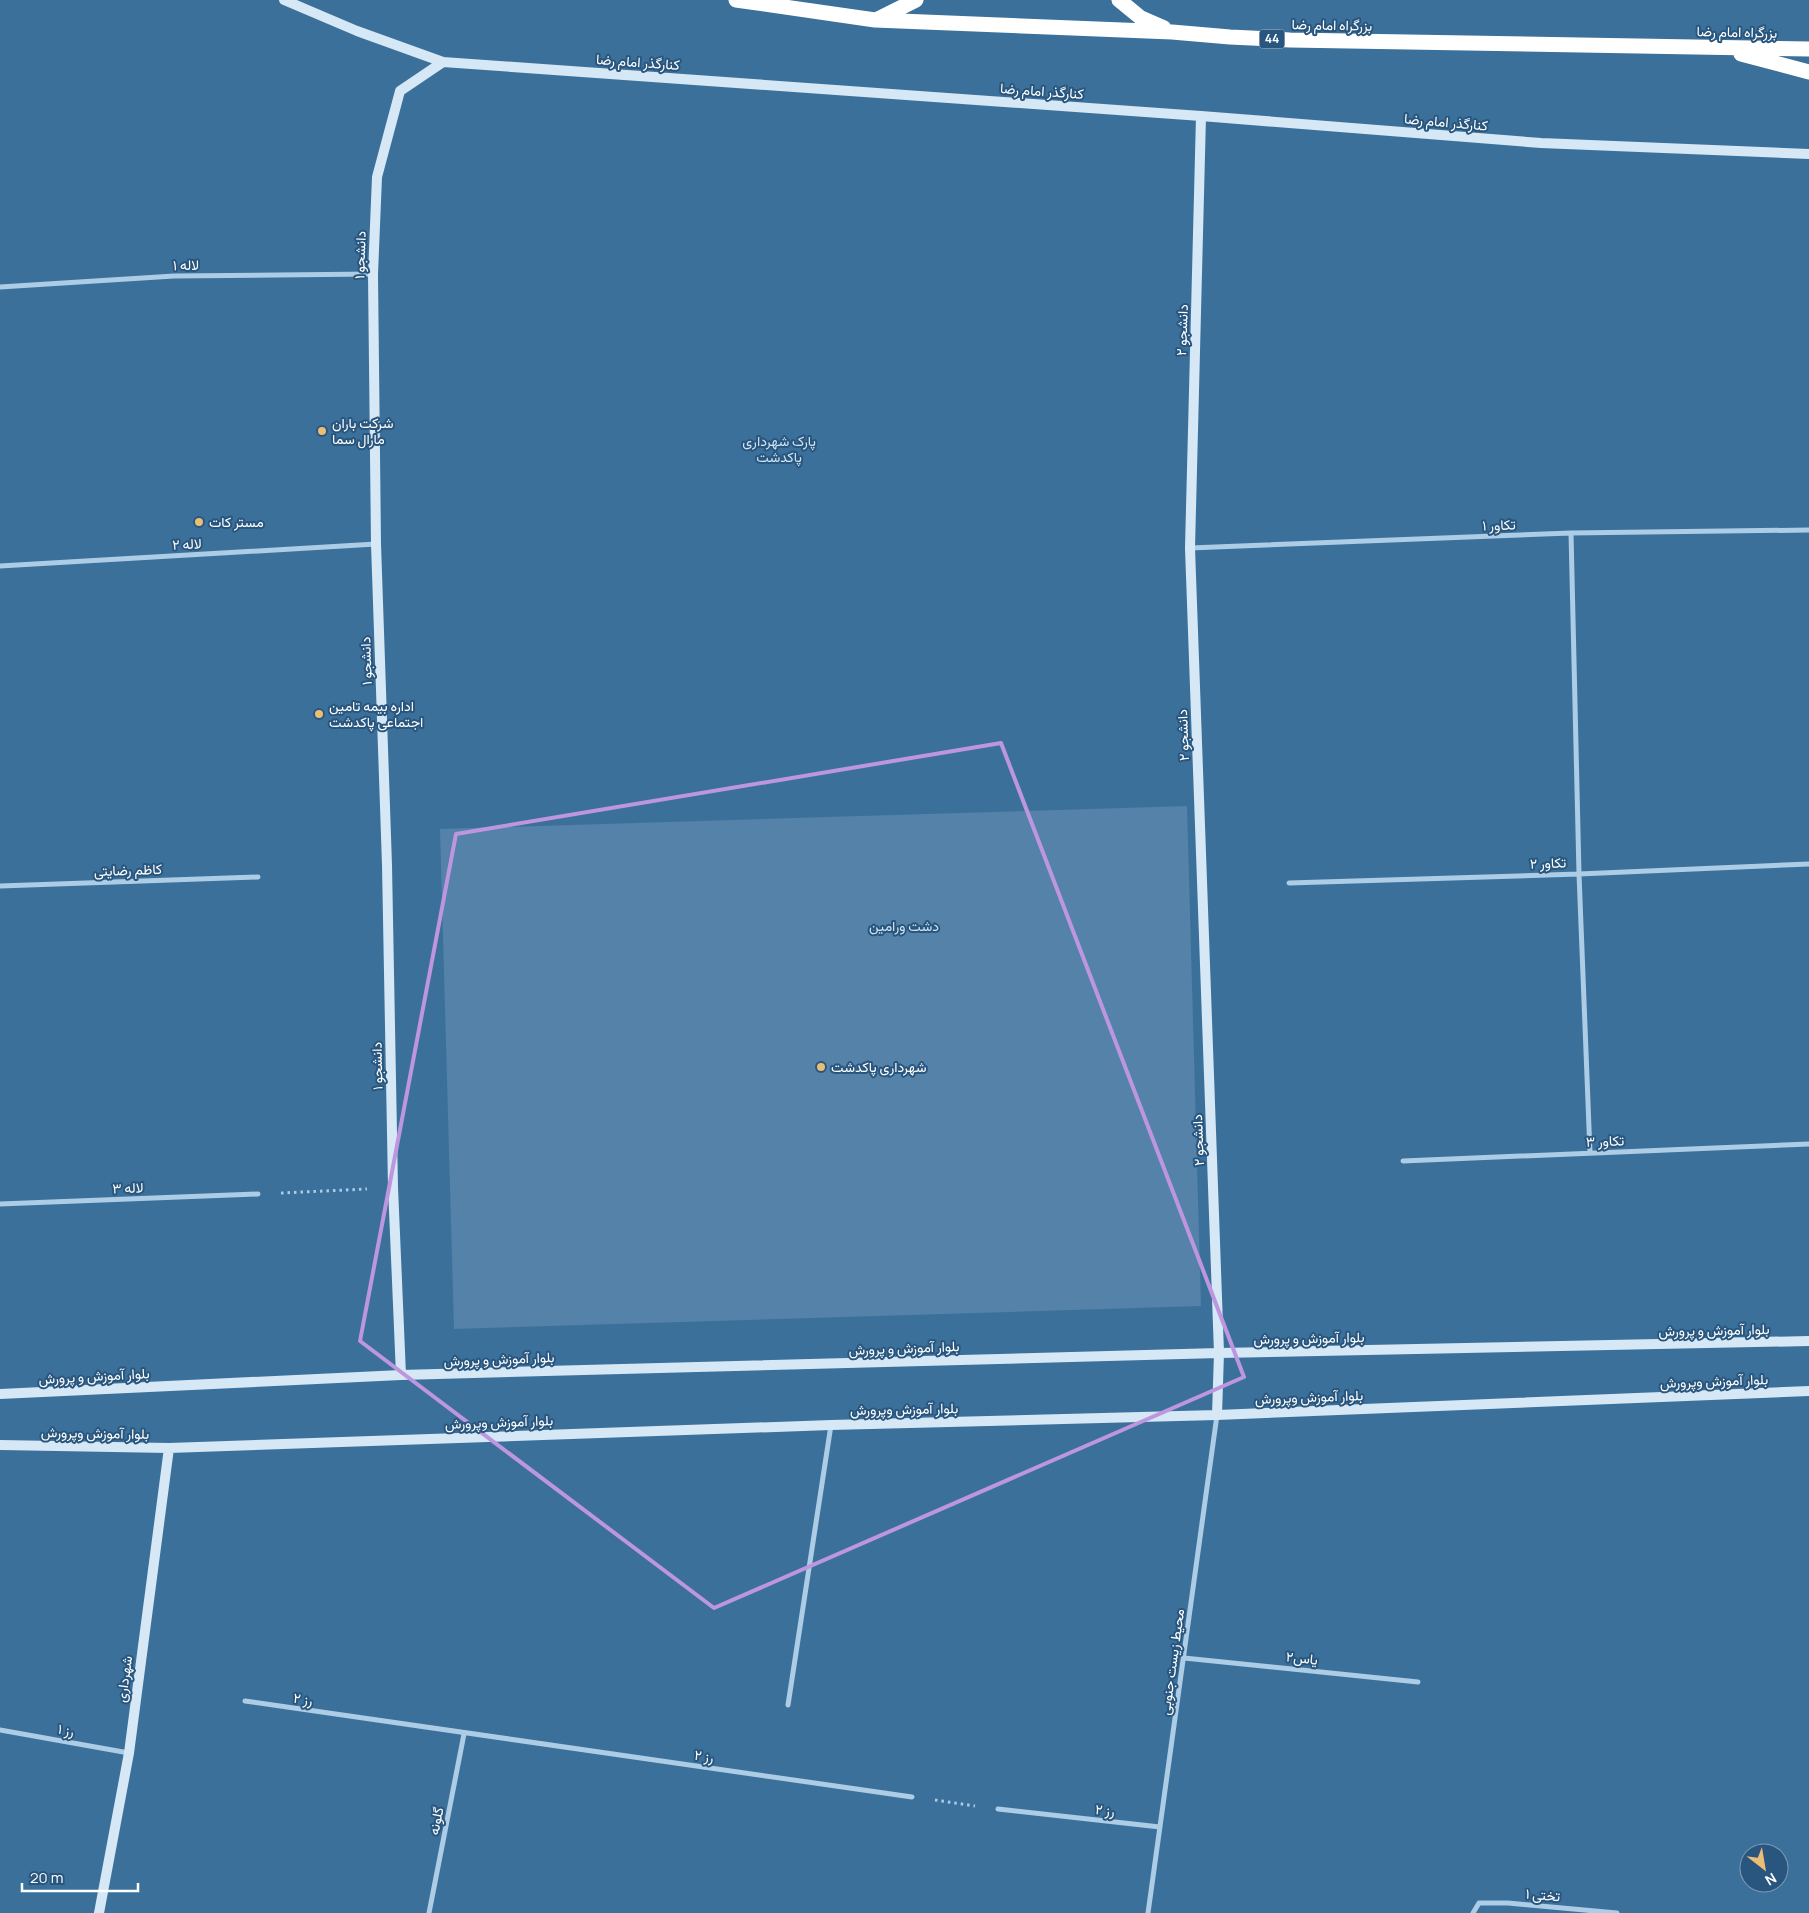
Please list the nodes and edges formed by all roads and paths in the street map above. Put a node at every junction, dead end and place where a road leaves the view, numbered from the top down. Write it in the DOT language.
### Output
graph roads {
  1 [pos="284,0"];
  2 [pos="736,0"];
  3 [pos="916,0"];
  4 [pos="1119,0"];
  5 [pos="875,20"];
  6 [pos="1172,32"];
  7 [pos="1721,49"];
  8 [pos="1809,49"];
  9 [pos="443,62"];
  10 [pos="1809,72"];
  11 [pos="1202,116"];
  12 [pos="1809,154"];
  13 [pos="373,274"];
  14 [pos="0,287"];
  15 [pos="1809,530"];
  16 [pos="1571,534"];
  17 [pos="376,544"];
  18 [pos="1190,548"];
  19 [pos="0,566"];
  20 [pos="1809,864"];
  21 [pos="1579,874"];
  22 [pos="258,877"];
  23 [pos="1288,883"];
  24 [pos="0,886"];
  25 [pos="1809,1144"];
  26 [pos="1590,1154"];
  27 [pos="1403,1161"];
  28 [pos="394,1187"];
  29 [pos="258,1194"];
  30 [pos="0,1204"];
  31 [pos="1809,1342"];
  32 [pos="1219,1353"];
  33 [pos="401,1375"];
  34 [pos="1809,1391"];
  35 [pos="0,1394"];
  36 [pos="1217,1415"];
  37 [pos="831,1425"];
  38 [pos="0,1445"];
  39 [pos="169,1448"];
  40 [pos="1184,1658"];
  41 [pos="1418,1682"];
  42 [pos="245,1701"];
  43 [pos="788,1705"];
  44 [pos="0,1730"];
  45 [pos="464,1734"];
  46 [pos="129,1753"];
  47 [pos="912,1797"];
  48 [pos="998,1809"];
  49 [pos="1160,1827"];
  50 [pos="99,1913"];
  51 [pos="429,1913"];
  52 [pos="1148,1913"];
  53 [pos="1473,1913"];
  54 [pos="1617,1913"];
  1 -- 9 [label="street, کنارگذر امام رضا"];
  2 -- 5 [label="highway, بزرگراه امام رضا / 44"];
  3 -- 5 [label="highway"];
  4 -- 6 [label="highway"];
  5 -- 6 [label="highway, بزرگراه امام رضا / 44"];
  6 -- 7 [label="highway, بزرگراه امام رضا / 44"];
  7 -- 8 [label="highway, بزرگراه امام رضا / 44"];
  7 -- 10 [label="highway"];
  9 -- 11 [label="street, کنارگذر امام رضا"];
  9 -- 13 [label="street, دانشجو ۱"];
  11 -- 12 [label="street, کنارگذر امام رضا"];
  11 -- 18 [label="street, دانشجو ۲"];
  13 -- 14 [label="street, لاله ۱"];
  13 -- 17 [label="street, دانشجو ۱"];
  15 -- 16 [label="street, تکاور ۱"];
  16 -- 18 [label="street, تکاور ۱"];
  16 -- 21 [label="street"];
  17 -- 19 [label="street, لاله ۲"];
  17 -- 28 [label="street, دانشجو ۱"];
  18 -- 32 [label="street, دانشجو ۲"];
  20 -- 21 [label="street, تکاور ۲"];
  21 -- 23 [label="street, تکاور ۲"];
  21 -- 26 [label="street"];
  22 -- 24 [label="street, کاظم رضایتی"];
  25 -- 26 [label="street, تکاور ۳"];
  26 -- 27 [label="street, تکاور ۳"];
  28 -- 29 [label="path"];
  28 -- 33 [label="street, دانشجو ۱"];
  29 -- 30 [label="street, لاله ۳"];
  31 -- 32 [label="street, بلوار آموزش و پرورش"];
  32 -- 33 [label="street, بلوار آموزش و پرورش"];
  32 -- 36 [label="street, دانشجو ۲"];
  33 -- 35 [label="street, بلوار آموزش و پرورش"];
  34 -- 36 [label="street, بلوار آموزش وپرورش"];
  36 -- 37 [label="street, بلوار آموزش وپرورش"];
  36 -- 40 [label="street, محیط زیست جنوبی"];
  37 -- 39 [label="street, بلوار آموزش وپرورش"];
  37 -- 43 [label="street"];
  38 -- 39 [label="street, بلوار آموزش وپرورش"];
  39 -- 46 [label="street, شهرداری"];
  40 -- 41 [label="street, یاس۲"];
  40 -- 49 [label="street, محیط زیست جنوبی"];
  42 -- 45 [label="street, رز ۲"];
  44 -- 46 [label="street, رز ۱"];
  45 -- 47 [label="street, رز ۲"];
  45 -- 51 [label="street, گلونه"];
  46 -- 50 [label="street, شهرداری"];
  47 -- 48 [label="path"];
  48 -- 49 [label="street, رز ۲"];
  49 -- 52 [label="street, محیط زیست جنوبی"];
  53 -- 54 [label="street, تختی ۱"];
}
